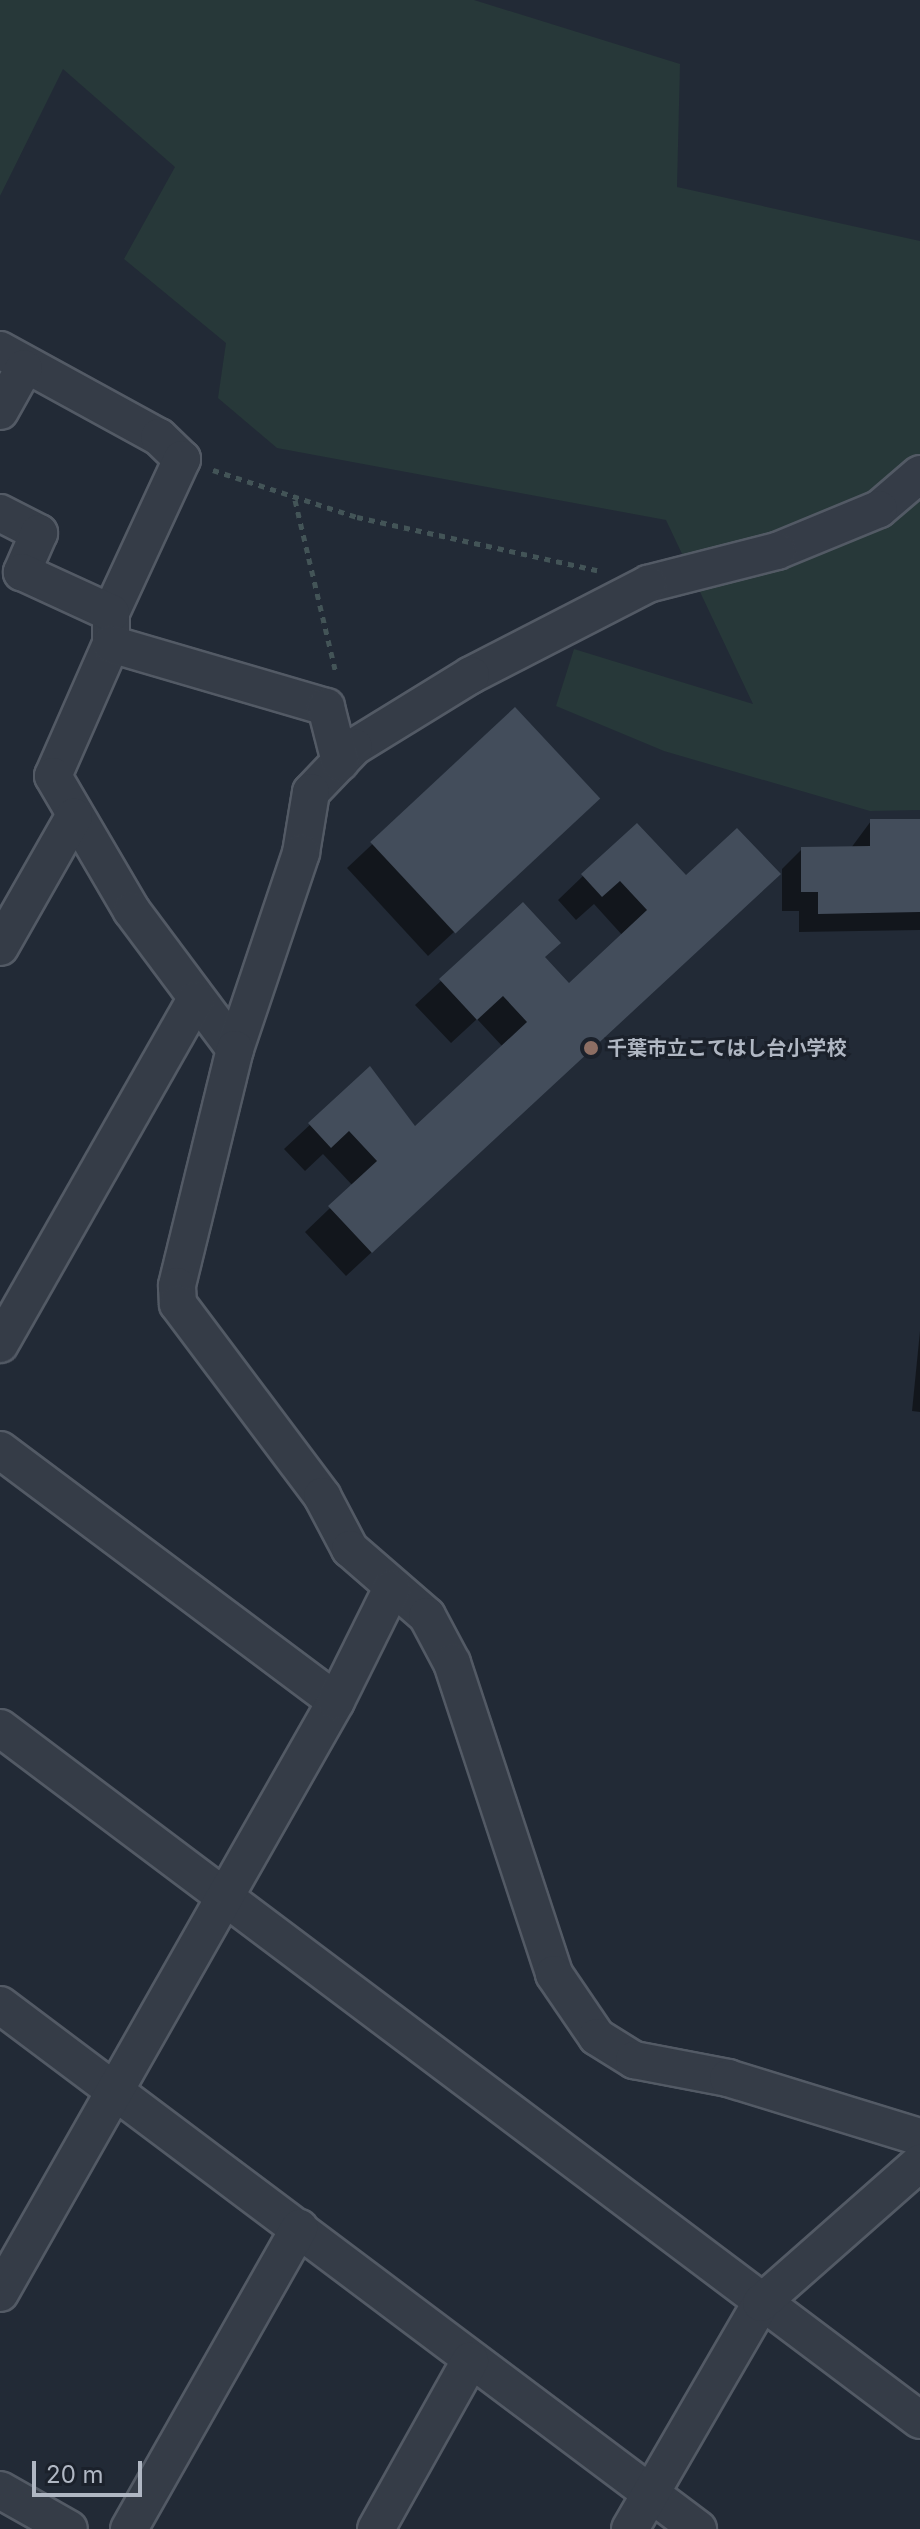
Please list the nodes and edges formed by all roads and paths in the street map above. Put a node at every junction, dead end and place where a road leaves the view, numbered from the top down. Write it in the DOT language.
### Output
graph roads {
  1 [pos="12,359"];
  2 [pos="0,411"];
  3 [pos="182,459"];
  4 [pos="920,474"];
  5 [pos="294,499"];
  6 [pos="0,513"];
  7 [pos="648,584"];
  8 [pos="111,629"];
  9 [pos="339,685"];
  10 [pos="340,762"];
  11 [pos="74,817"];
  12 [pos="1,944"];
  13 [pos="195,1001"];
  14 [pos="235,1049"];
  15 [pos="0,1344"];
  16 [pos="0,1450"];
  17 [pos="392,1588"];
  18 [pos="336,1701"];
  19 [pos="0,1728"];
  20 [pos="225,1900"];
  21 [pos="0,2005"];
  22 [pos="116,2091"];
  23 [pos="920,2137"];
  24 [pos="920,2163"];
  25 [pos="299,2228"];
  26 [pos="0,2293"];
  27 [pos="761,2303"];
  28 [pos="470,2361"];
  29 [pos="920,2420"];
  30 [pos="0,2490"];
  31 [pos="650,2493"];
  32 [pos="69,2529"];
  33 [pos="129,2529"];
  34 [pos="376,2529"];
  35 [pos="630,2529"];
  36 [pos="698,2529"];
  1 -- 2 [label="street"];
  1 -- 3 [label="street"];
  3 -- 5 [label="path"];
  3 -- 8 [label="street"];
  4 -- 7 [label="street"];
  5 -- 7 [label="path"];
  5 -- 9 [label="path"];
  6 -- 8 [label="street"];
  7 -- 10 [label="street"];
  8 -- 10 [label="street"];
  8 -- 11 [label="street"];
  10 -- 14 [label="street"];
  11 -- 12 [label="street"];
  11 -- 13 [label="street"];
  13 -- 14 [label="street"];
  13 -- 15 [label="street"];
  14 -- 17 [label="street"];
  16 -- 18 [label="street"];
  17 -- 18 [label="street"];
  17 -- 23 [label="street"];
  18 -- 20 [label="street"];
  19 -- 20 [label="street"];
  20 -- 22 [label="street"];
  20 -- 27 [label="street"];
  21 -- 22 [label="street"];
  22 -- 25 [label="street"];
  22 -- 26 [label="street"];
  24 -- 27 [label="street"];
  25 -- 28 [label="street"];
  25 -- 33 [label="street"];
  27 -- 29 [label="street"];
  27 -- 31 [label="street"];
  28 -- 31 [label="street"];
  28 -- 34 [label="street"];
  30 -- 32 [label="street"];
  31 -- 35 [label="street"];
  31 -- 36 [label="street"];
}
